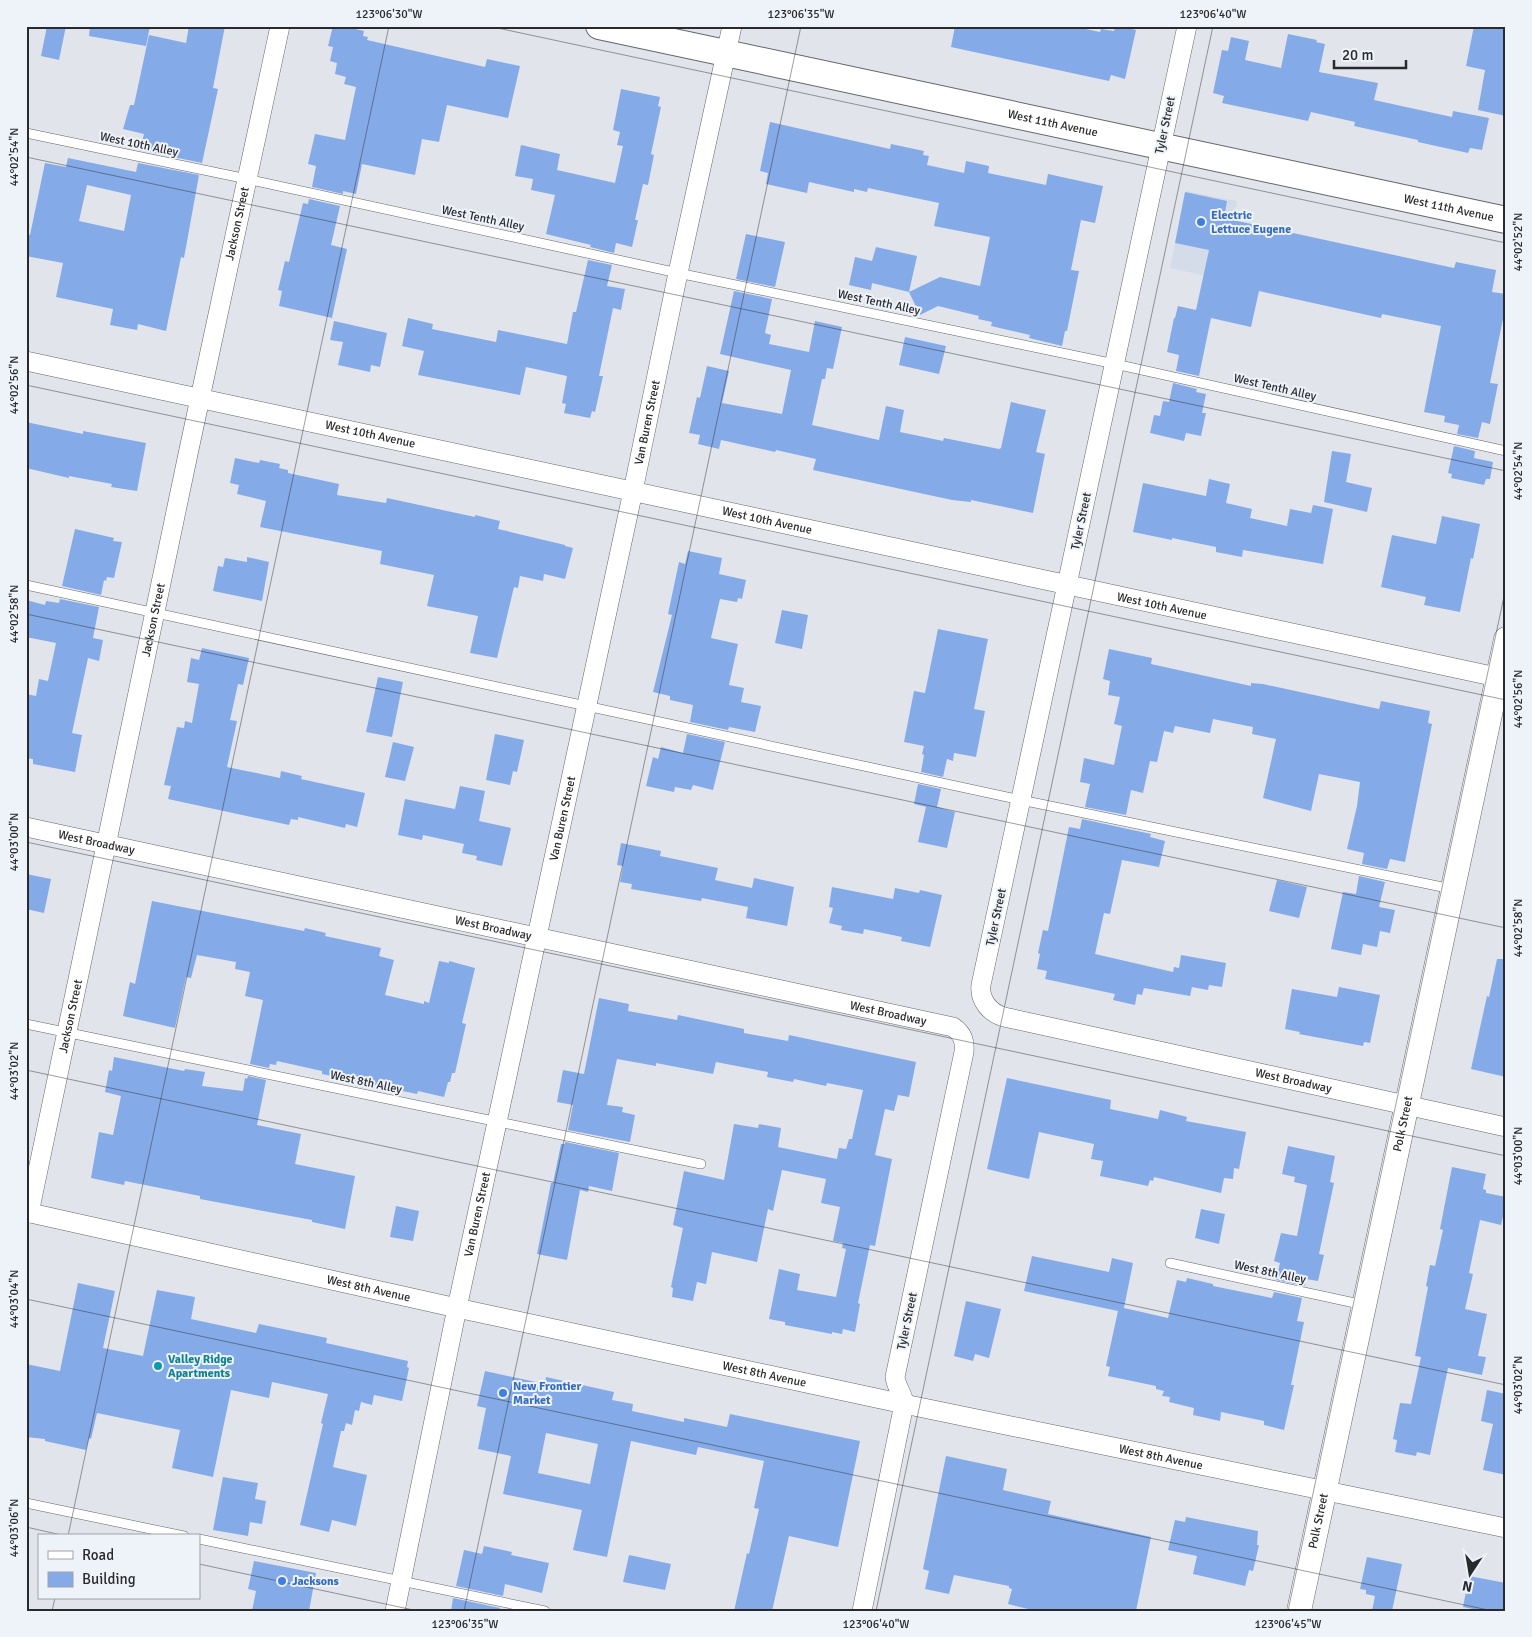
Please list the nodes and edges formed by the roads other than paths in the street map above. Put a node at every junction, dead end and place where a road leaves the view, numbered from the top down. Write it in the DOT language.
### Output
graph roads {
  1 [pos="280,26"];
  2 [pos="599,26"];
  3 [pos="732,26"];
  4 [pos="1187,26"];
  5 [pos="727,54"];
  6 [pos="26,133"];
  7 [pos="1160,147"];
  8 [pos="246,179"];
  9 [pos="1506,220"];
  10 [pos="678,273"];
  11 [pos="26,361"];
  12 [pos="1115,364"];
  13 [pos="199,397"];
  14 [pos="1506,451"];
  15 [pos="633,491"];
  16 [pos="26,585"];
  17 [pos="1067,586"];
  18 [pos="156,612"];
  19 [pos="1506,639"];
  20 [pos="1502,678"];
  21 [pos="587,706"];
  22 [pos="1021,800"];
  23 [pos="26,827"];
  24 [pos="107,844"];
  25 [pos="1452,889"];
  26 [pos="537,938"];
  27 [pos="993,1012"];
  28 [pos="26,1024"];
  29 [pos="959,1031"];
  30 [pos="67,1033"];
  31 [pos="1406,1105"];
  32 [pos="498,1122"];
  33 [pos="1506,1127"];
  34 [pos="701,1164"];
  35 [pos="27,1212"];
  36 [pos="1170,1263"];
  37 [pos="1364,1305"];
  38 [pos="457,1308"];
  39 [pos="904,1404"];
  40 [pos="1325,1490"];
  41 [pos="26,1503"];
  42 [pos="1506,1528"];
  43 [pos="174,1534"];
  44 [pos="200,1539"];
  45 [pos="401,1581"];
  46 [pos="395,1611"];
  47 [pos="545,1611"];
  48 [pos="862,1611"];
  49 [pos="1299,1611"];
  1 -- 8 [label="street, Jackson Street"];
  2 -- 5 [label="main road, West 11th Avenue"];
  3 -- 5 [label="street, Van Buren Street"];
  4 -- 7 [label="street, Tyler Street"];
  5 -- 7 [label="main road, West 11th Avenue"];
  5 -- 10 [label="street, Van Buren Street"];
  6 -- 8 [label="lane, West 10th Alley"];
  7 -- 9 [label="main road, West 11th Avenue"];
  7 -- 12 [label="street, Tyler Street"];
  8 -- 10 [label="lane, West Tenth Alley"];
  8 -- 13 [label="street, Jackson Street"];
  10 -- 12 [label="lane, West Tenth Alley"];
  10 -- 15 [label="street, Van Buren Street"];
  11 -- 13 [label="street, West 10th Avenue"];
  12 -- 14 [label="lane, West Tenth Alley"];
  12 -- 17 [label="street, Tyler Street"];
  13 -- 15 [label="street, West 10th Avenue"];
  13 -- 18 [label="street, Jackson Street"];
  15 -- 17 [label="street, West 10th Avenue"];
  15 -- 21 [label="street, Van Buren Street"];
  16 -- 18 [label="lane"];
  17 -- 20 [label="street, West 10th Avenue"];
  17 -- 22 [label="street, Tyler Street"];
  18 -- 21 [label="lane"];
  18 -- 24 [label="street, Jackson Street"];
  19 -- 20 [label="street, Polk Street"];
  20 -- 25 [label="street, Polk Street"];
  21 -- 22 [label="lane"];
  21 -- 26 [label="street, Van Buren Street"];
  22 -- 25 [label="lane"];
  22 -- 27 [label="street, Tyler Street"];
  23 -- 24 [label="street, West Broadway"];
  24 -- 26 [label="street, West Broadway"];
  24 -- 30 [label="street, Jackson Street"];
  25 -- 31 [label="street, Polk Street"];
  26 -- 29 [label="street, West Broadway"];
  26 -- 32 [label="street, Van Buren Street"];
  27 -- 31 [label="street, West Broadway"];
  28 -- 30 [label="lane, West 8th Alley"];
  29 -- 39 [label="street, Tyler Street"];
  30 -- 32 [label="lane, West 8th Alley"];
  30 -- 35 [label="street, Jackson Street"];
  31 -- 33 [label="street, West Broadway"];
  31 -- 37 [label="street, Polk Street"];
  32 -- 34 [label="lane, West 8th Alley"];
  32 -- 38 [label="street, Van Buren Street"];
  35 -- 38 [label="street, West 8th Avenue"];
  36 -- 37 [label="lane, West 8th Alley"];
  37 -- 40 [label="street, Polk Street"];
  38 -- 39 [label="street, West 8th Avenue"];
  38 -- 45 [label="street, Van Buren Street"];
  39 -- 40 [label="street, West 8th Avenue"];
  39 -- 48 [label="street"];
  40 -- 42 [label="street, West 8th Avenue"];
  40 -- 49 [label="street, Polk Street"];
  41 -- 43 [label="lane"];
  44 -- 45 [label="lane"];
  45 -- 46 [label="street, Van Buren Street"];
  45 -- 47 [label="lane"];
}
